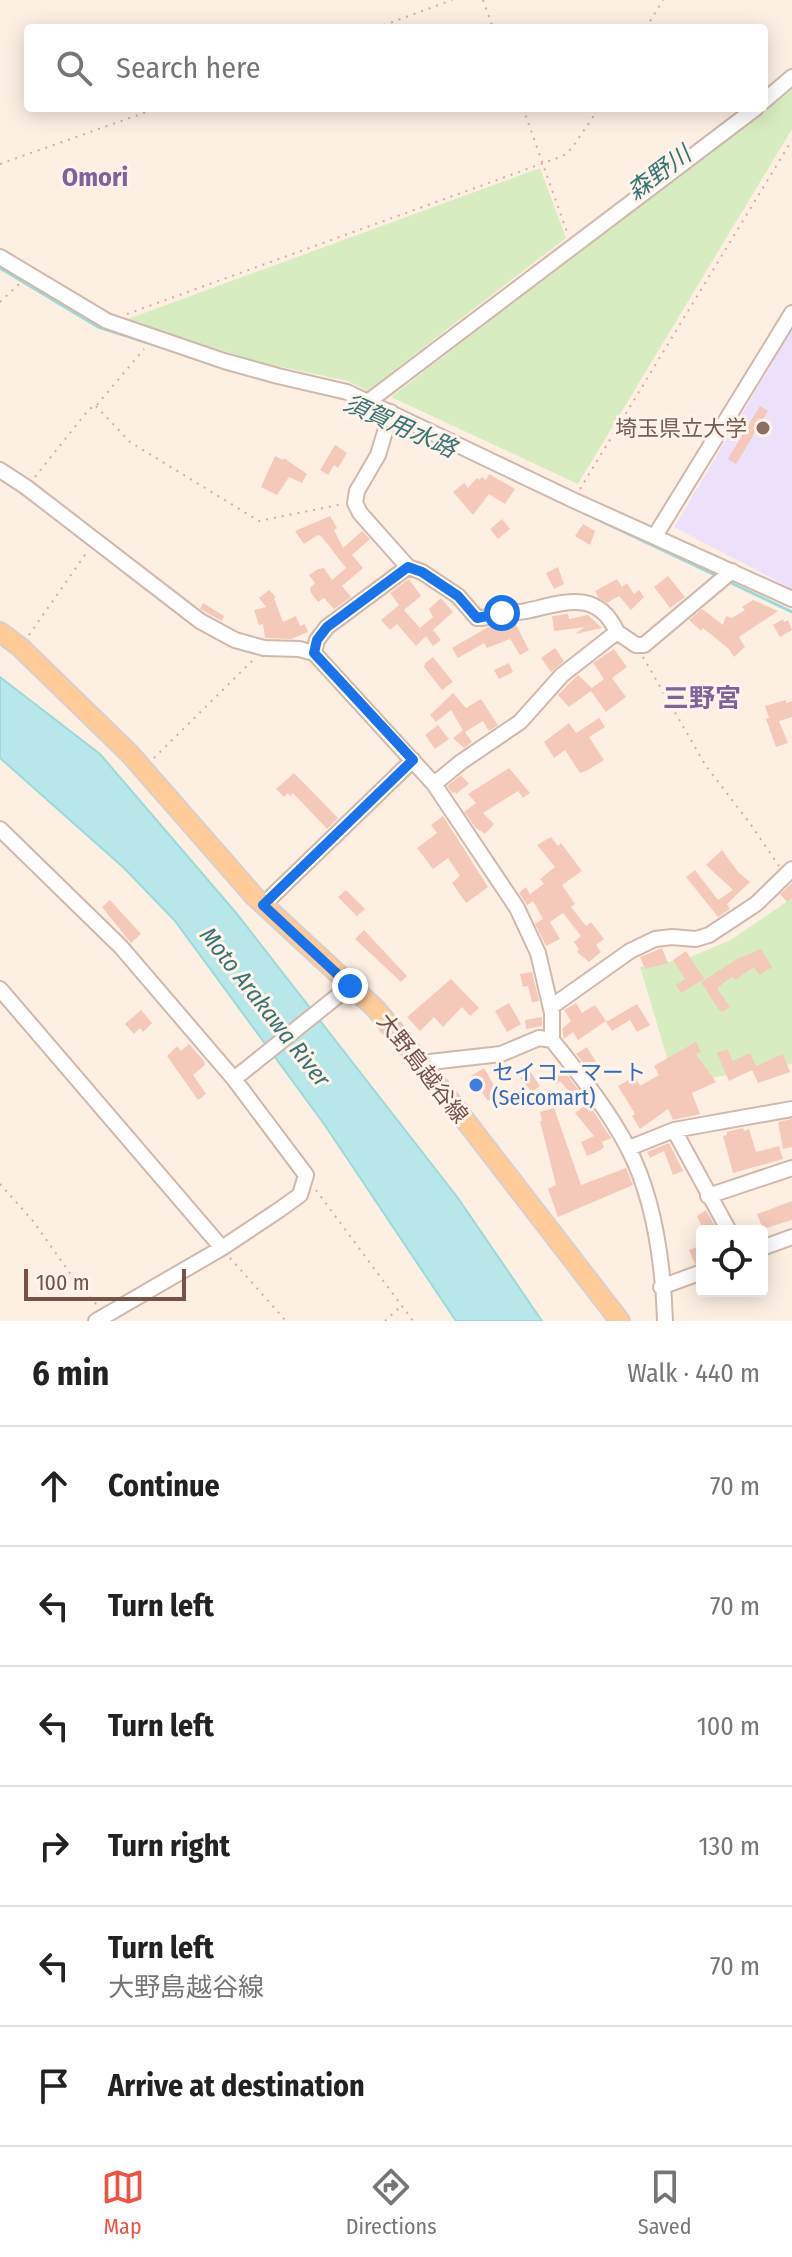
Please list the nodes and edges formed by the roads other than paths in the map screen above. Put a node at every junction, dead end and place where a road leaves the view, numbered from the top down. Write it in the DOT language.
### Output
graph roads {
  1 [pos="792,77"];
  2 [pos="768,98"];
  3 [pos="751,112"];
  4 [pos="0,257"];
  5 [pos="792,313"];
  6 [pos="369,401"];
  7 [pos="391,412"];
  8 [pos="0,470"];
  9 [pos="655,536"];
  10 [pos="408,567"];
  11 [pos="732,571"];
  12 [pos="792,599"];
  13 [pos="0,632"];
  14 [pos="617,632"];
  15 [pos="314,653"];
  16 [pos="413,760"];
  17 [pos="434,784"];
  18 [pos="0,829"];
  19 [pos="788,872"];
  20 [pos="263,905"];
  21 [pos="350,986"];
  22 [pos="0,989"];
  23 [pos="551,1007"];
  24 [pos="552,1040"];
  25 [pos="421,1063"];
  26 [pos="234,1079"];
  27 [pos="792,1109"];
  28 [pos="674,1130"];
  29 [pos="629,1148"];
  30 [pos="792,1168"];
  31 [pos="708,1196"];
  32 [pos="725,1225"];
  33 [pos="792,1237"];
  34 [pos="768,1246"];
  35 [pos="222,1248"];
  36 [pos="696,1274"];
  37 [pos="661,1287"];
  38 [pos="105,1319"];
  39 [pos="620,1321"];
  40 [pos="665,1321"];
  1 -- 2 [label="street"];
  3 -- 6 [label="street"];
  4 -- 6 [label="street"];
  5 -- 9 [label="street"];
  6 -- 7 [label="street"];
  7 -- 9 [label="street"];
  7 -- 10 [label="street"];
  8 -- 15 [label="street"];
  9 -- 11 [label="street"];
  10 -- 14 [label="street"];
  10 -- 15 [label="street"];
  11 -- 12 [label="street"];
  11 -- 14 [label="street"];
  13 -- 20 [label="main road, 大野島越谷線"];
  14 -- 17 [label="street"];
  15 -- 16 [label="street"];
  16 -- 17 [label="street"];
  16 -- 20 [label="street"];
  17 -- 23 [label="street"];
  18 -- 26 [label="street"];
  19 -- 23 [label="street"];
  20 -- 21 [label="main road, 大野島越谷線"];
  21 -- 25 [label="main road, 大野島越谷線"];
  21 -- 26 [label="street"];
  22 -- 35 [label="street"];
  23 -- 24 [label="street"];
  24 -- 25 [label="street"];
  24 -- 29 [label="street"];
  25 -- 39 [label="main road, 大野島越谷線"];
  26 -- 35 [label="street"];
  27 -- 28 [label="street"];
  28 -- 29 [label="street"];
  28 -- 31 [label="street"];
  29 -- 37 [label="street"];
  30 -- 31 [label="street"];
  31 -- 32 [label="street"];
  33 -- 34 [label="street"];
  35 -- 38 [label="street"];
  36 -- 37 [label="street"];
  37 -- 40 [label="street"];
}
